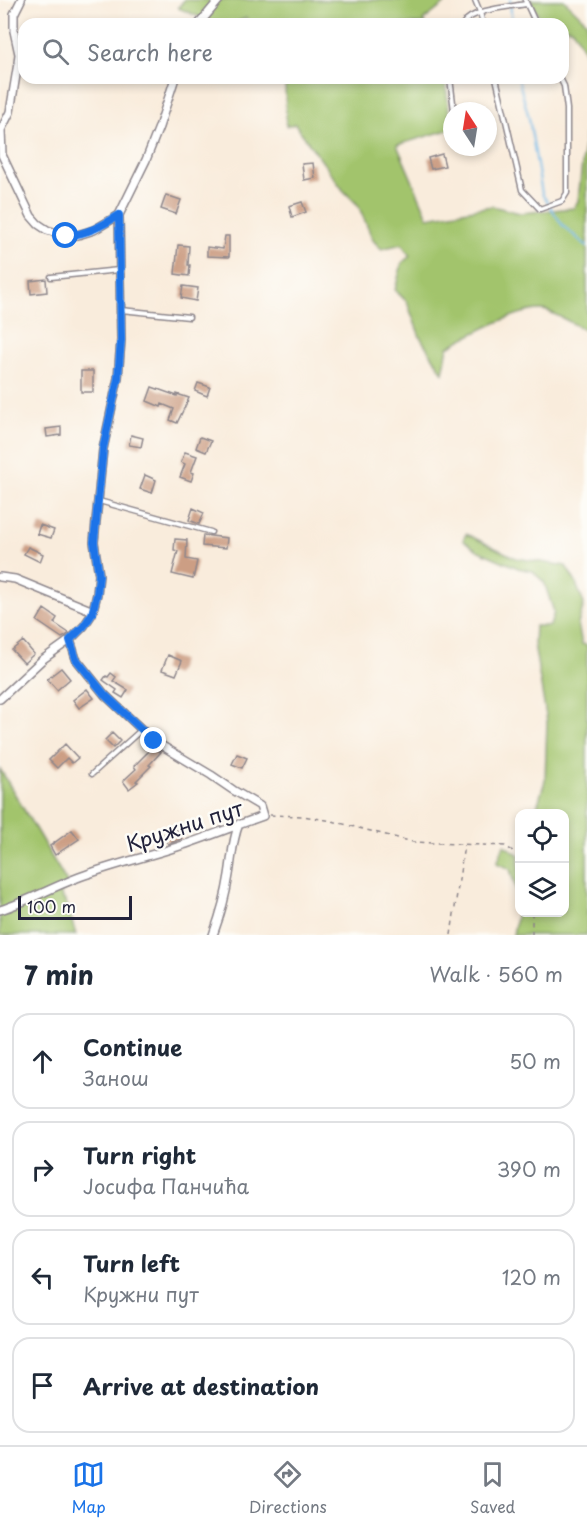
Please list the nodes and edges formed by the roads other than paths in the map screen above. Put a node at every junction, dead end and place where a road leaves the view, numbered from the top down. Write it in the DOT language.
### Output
graph roads {
  1 [pos="21,0"];
  2 [pos="219,0"];
  3 [pos="475,0"];
  4 [pos="526,2"];
  5 [pos="480,12"];
  6 [pos="204,18"];
  7 [pos="467,18"];
  8 [pos="482,18"];
  9 [pos="533,18"];
  10 [pos="18,49"];
  11 [pos="18,63"];
  12 [pos="173,84"];
  13 [pos="451,84"];
  14 [pos="497,84"];
  15 [pos="563,84"];
  16 [pos="453,102"];
  17 [pos="1,130"];
  18 [pos="119,215"];
  19 [pos="120,270"];
  20 [pos="51,277"];
  21 [pos="120,310"];
  22 [pos="189,317"];
  23 [pos="98,500"];
  24 [pos="211,532"];
  25 [pos="0,578"];
  26 [pos="93,611"];
  27 [pos="70,640"];
  28 [pos="0,699"];
  29 [pos="142,730"];
  30 [pos="92,774"];
  31 [pos="239,824"];
  32 [pos="0,910"];
  33 [pos="213,935"];
  1 -- 10 [label="street"];
  2 -- 6 [label="street"];
  3 -- 5 [label="lane"];
  4 -- 5 [label="lane"];
  4 -- 9 [label="lane"];
  5 -- 7 [label="lane"];
  5 -- 8 [label="lane"];
  11 -- 17 [label="street"];
  12 -- 18 [label="street"];
  13 -- 16 [label="lane"];
  14 -- 15 [label="lane"];
  17 -- 18 [label="street"];
  18 -- 19 [label="street"];
  19 -- 20 [label="lane"];
  19 -- 21 [label="street"];
  21 -- 22 [label="lane"];
  21 -- 23 [label="street"];
  23 -- 24 [label="lane"];
  23 -- 26 [label="street"];
  25 -- 26 [label="street"];
  26 -- 27 [label="street"];
  27 -- 28 [label="street"];
  27 -- 29 [label="street, Кружни пут"];
  29 -- 30 [label="lane"];
  29 -- 31 [label="street, Кружни пут"];
  31 -- 32 [label="street, Кружни пут"];
  31 -- 33 [label="street"];
}
